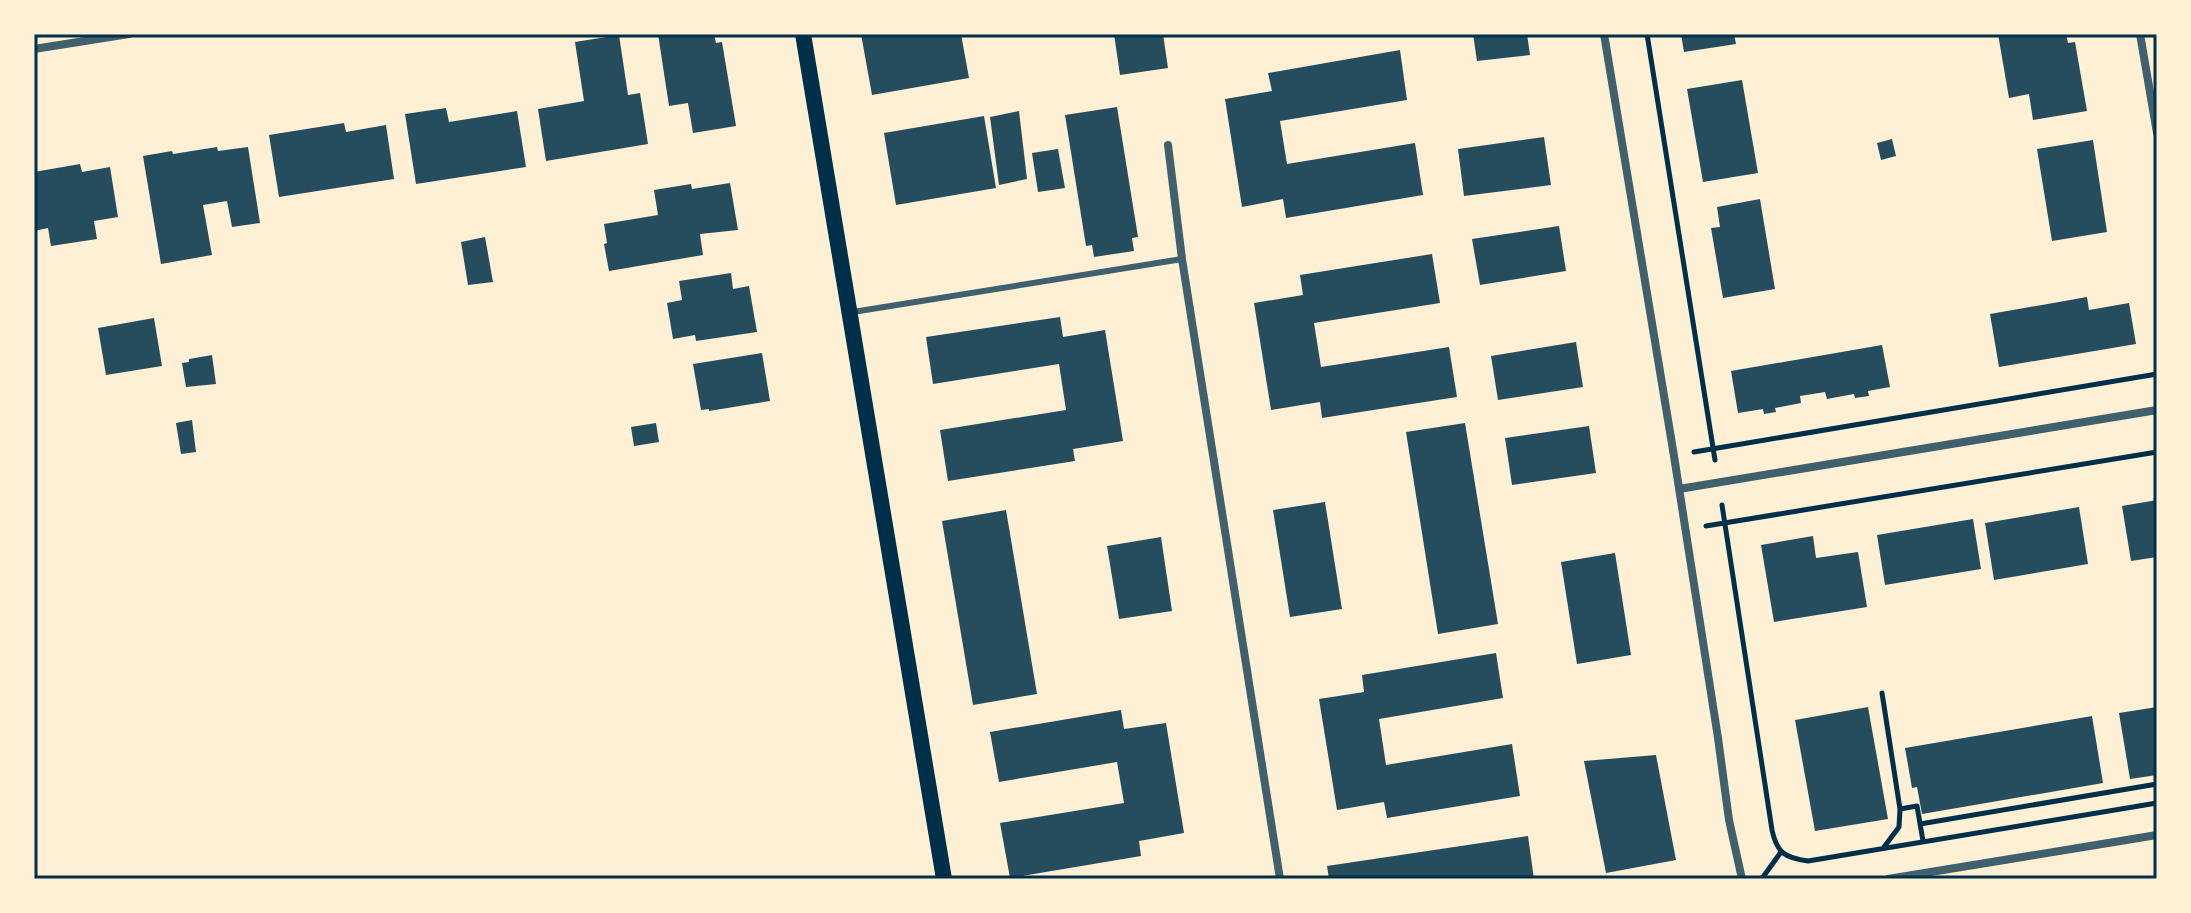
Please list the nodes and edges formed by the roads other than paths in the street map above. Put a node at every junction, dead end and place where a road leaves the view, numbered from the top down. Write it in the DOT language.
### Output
graph roads {
  1 [pos="129,34"];
  2 [pos="803,34"];
  3 [pos="1604,34"];
  4 [pos="2140,34"];
  5 [pos="34,49"];
  6 [pos="2157,133"];
  7 [pos="1168,145"];
  8 [pos="1182,259"];
  9 [pos="849,313"];
  10 [pos="2157,410"];
  11 [pos="1679,489"];
  12 [pos="2157,835"];
  13 [pos="944,879"];
  14 [pos="1280,879"];
  15 [pos="1742,879"];
  16 [pos="1888,879"];
  1 -- 5 [label="street"];
  2 -- 9 [label="main road"];
  3 -- 11 [label="street"];
  4 -- 6 [label="street"];
  7 -- 8 [label="street"];
  8 -- 9 [label="lane"];
  8 -- 14 [label="street"];
  9 -- 13 [label="main road"];
  10 -- 11 [label="street"];
  11 -- 15 [label="street"];
  12 -- 16 [label="street"];
}
